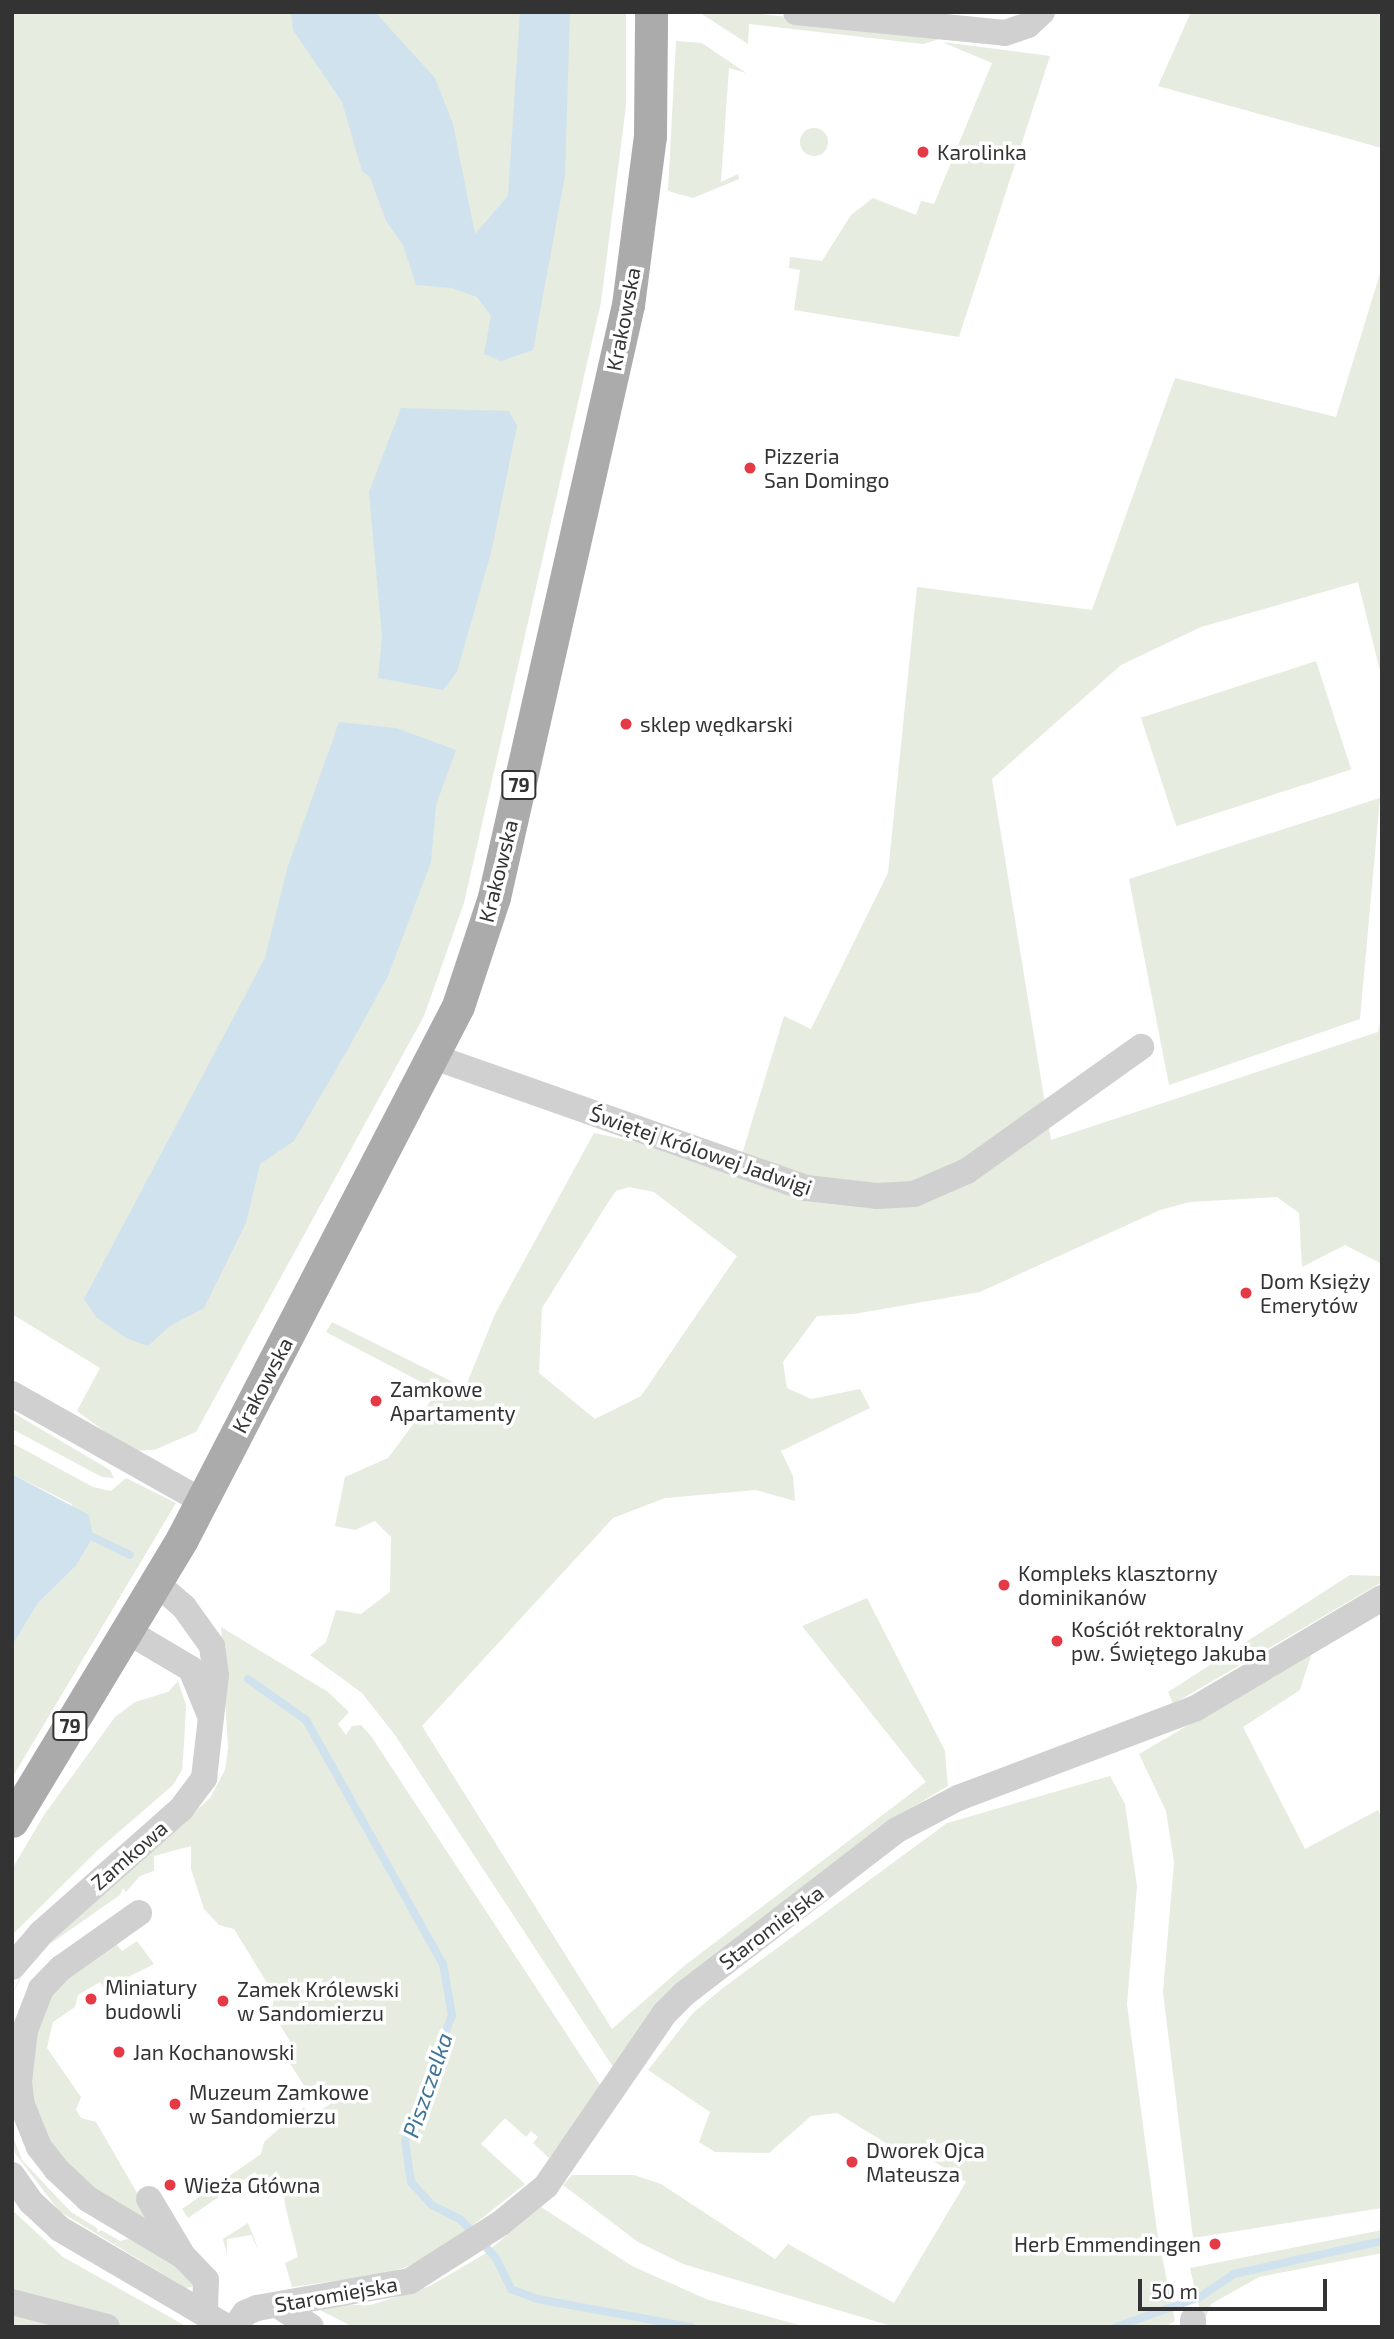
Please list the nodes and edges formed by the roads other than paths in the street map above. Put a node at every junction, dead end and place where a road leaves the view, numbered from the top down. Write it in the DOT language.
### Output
graph roads {
  1 [pos="651,12"];
  2 [pos="796,12"];
  3 [pos="1042,12"];
  4 [pos="1141,1046"];
  5 [pos="434,1057"];
  6 [pos="12,1394"];
  7 [pos="202,1501"];
  8 [pos="156,1583"];
  9 [pos="1382,1598"];
  10 [pos="127,1631"];
  11 [pos="212,1725"];
  12 [pos="12,1821"];
  13 [pos="139,1913"];
  14 [pos="12,1967"];
  15 [pos="12,2175"];
  16 [pos="149,2199"];
  17 [pos="183,2256"];
  18 [pos="12,2302"];
  19 [pos="279,2306"];
  20 [pos="216,2320"];
  21 [pos="107,2327"];
  22 [pos="235,2327"];
  23 [pos="312,2327"];
  1 -- 5 [label="main road, Krakowska / 79"];
  2 -- 3 [label="street"];
  4 -- 5 [label="street, Świętej Królowej Jadwigi"];
  5 -- 7 [label="main road, Krakowska / 79"];
  6 -- 7 [label="street"];
  7 -- 8 [label="main road, Krakowska / 79"];
  8 -- 10 [label="main road, 79"];
  8 -- 11 [label="street, Zamkowa"];
  9 -- 19 [label="street, Staromiejska"];
  10 -- 11 [label="street, Zamkowa"];
  10 -- 12 [label="main road, 79"];
  11 -- 14 [label="street, Zamkowa"];
  13 -- 17 [label="street"];
  15 -- 20 [label="street"];
  16 -- 17 [label="street"];
  17 -- 20 [label="street"];
  18 -- 21 [label="street"];
  19 -- 22 [label="street, Staromiejska"];
  19 -- 23 [label="street"];
}
